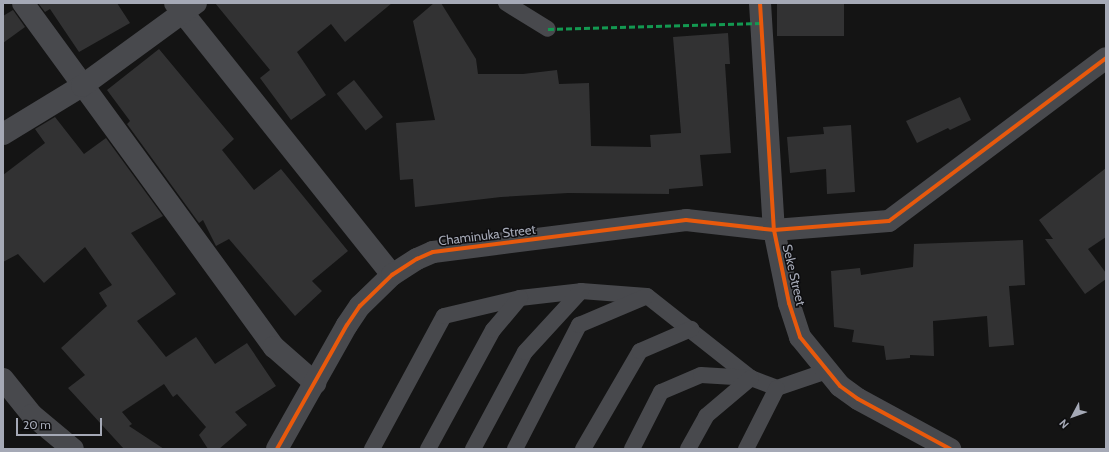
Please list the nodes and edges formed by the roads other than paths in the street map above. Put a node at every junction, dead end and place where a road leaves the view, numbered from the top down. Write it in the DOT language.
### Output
graph roads {
  1 [pos="23,3"];
  2 [pos="506,3"];
  3 [pos="760,3"];
  4 [pos="185,6"];
  5 [pos="548,29"];
  6 [pos="1106,58"];
  7 [pos="82,86"];
  8 [pos="3,134"];
  9 [pos="774,230"];
  10 [pos="392,275"];
  11 [pos="581,291"];
  12 [pos="647,296"];
  13 [pos="520,298"];
  14 [pos="690,330"];
  15 [pos="827,371"];
  16 [pos="751,378"];
  17 [pos="3,379"];
  18 [pos="315,383"];
  19 [pos="777,388"];
  20 [pos="73,449"];
  21 [pos="277,449"];
  22 [pos="372,449"];
  23 [pos="428,449"];
  24 [pos="473,449"];
  25 [pos="515,449"];
  26 [pos="583,449"];
  27 [pos="632,449"];
  28 [pos="688,449"];
  29 [pos="746,449"];
  30 [pos="950,449"];
  1 -- 7 [label="street"];
  2 -- 5 [label="lane"];
  3 -- 9 [label="street, Seke Street"];
  4 -- 7 [label="street"];
  4 -- 10 [label="street"];
  6 -- 9 [label="street, Chaminuka Street"];
  7 -- 8 [label="street"];
  7 -- 18 [label="street"];
  9 -- 10 [label="street, Chaminuka Street"];
  9 -- 15 [label="street, Seke Street"];
  10 -- 18 [label="street, Chaminuka Street"];
  11 -- 12 [label="lane"];
  11 -- 13 [label="lane"];
  11 -- 24 [label="lane"];
  12 -- 14 [label="lane"];
  12 -- 25 [label="lane"];
  13 -- 22 [label="lane"];
  13 -- 23 [label="lane"];
  14 -- 16 [label="lane"];
  14 -- 26 [label="lane"];
  15 -- 19 [label="lane"];
  15 -- 30 [label="street, Seke Street"];
  16 -- 19 [label="lane"];
  16 -- 27 [label="lane"];
  16 -- 28 [label="lane"];
  17 -- 20 [label="street"];
  18 -- 21 [label="street, Chaminuka Street"];
  19 -- 29 [label="lane"];
}
